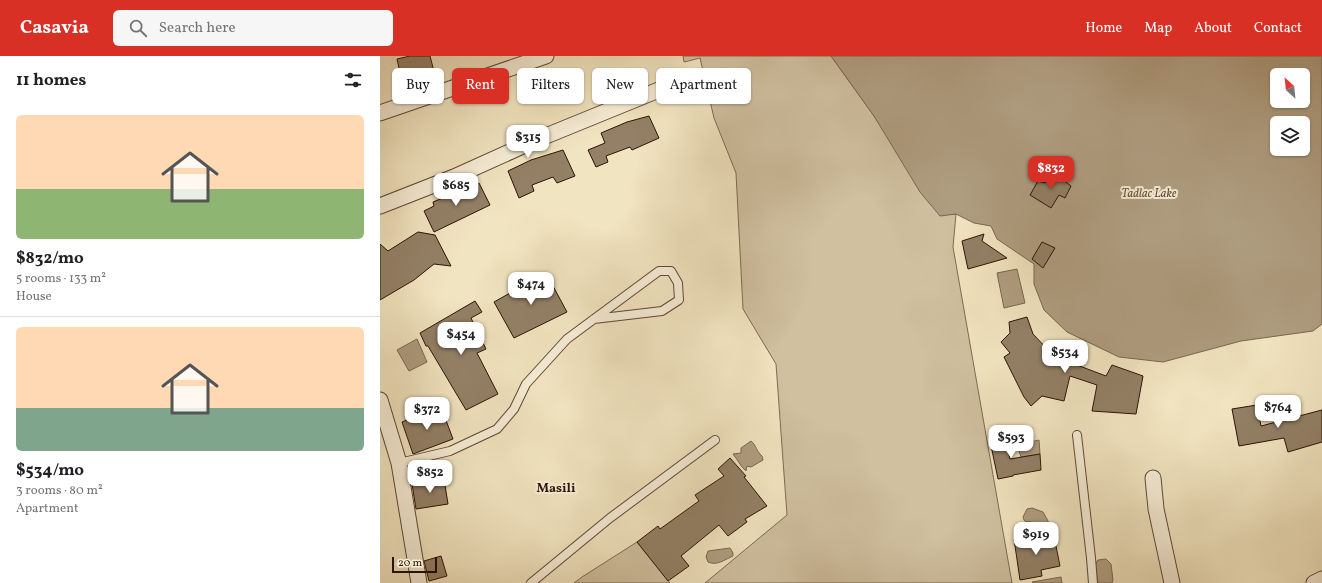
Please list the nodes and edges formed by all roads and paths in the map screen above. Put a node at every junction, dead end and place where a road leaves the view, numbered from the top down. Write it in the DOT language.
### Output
graph roads {
  1 [pos="546,56"];
  2 [pos="656,91"];
  3 [pos="380,113"];
  4 [pos="380,206"];
  5 [pos="594,319"];
  6 [pos="381,406"];
  7 [pos="1077,435"];
  8 [pos="715,440"];
  9 [pos="399,463"];
  10 [pos="1153,478"];
  11 [pos="1322,579"];
  12 [pos="419,583"];
  13 [pos="531,583"];
  14 [pos="1093,583"];
  15 [pos="1172,583"];
  16 [pos="1314,583"];
  1 -- 3 [label="street"];
  2 -- 4 [label="street"];
  5 -- 5 [label="lane"];
  5 -- 9 [label="lane"];
  6 -- 9 [label="street"];
  7 -- 14 [label="lane"];
  8 -- 13 [label="lane"];
  9 -- 12 [label="street"];
  10 -- 15 [label="street"];
  11 -- 16 [label="street"];
}
